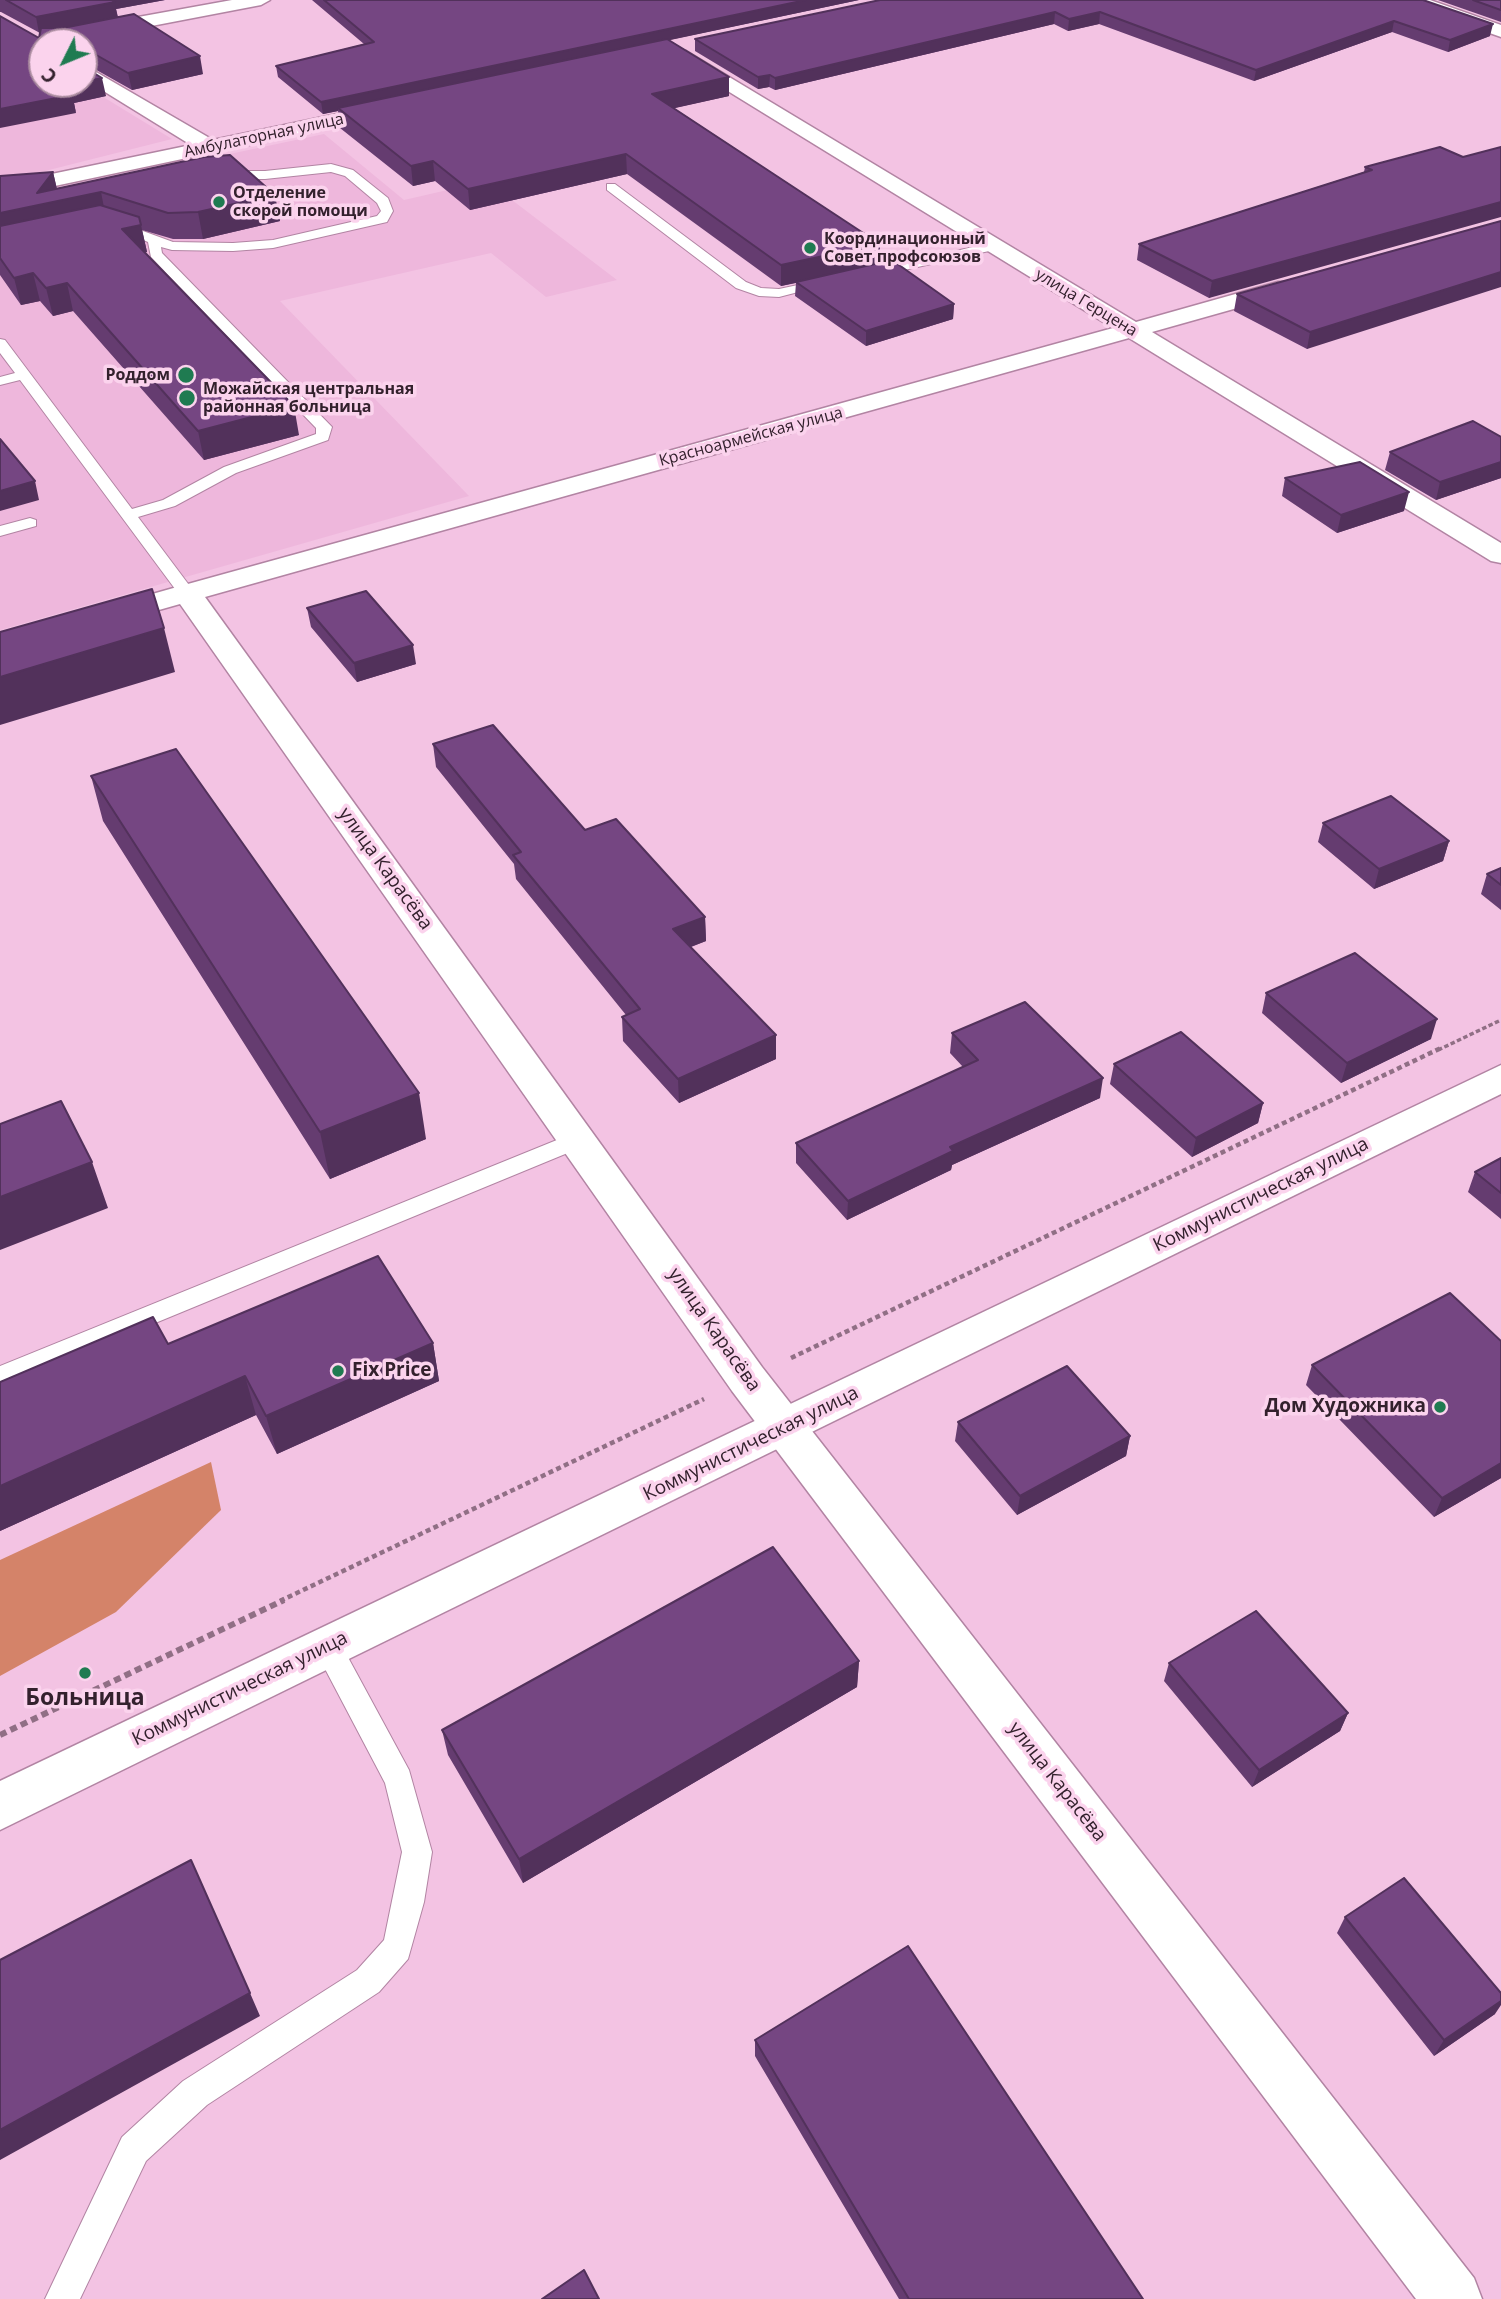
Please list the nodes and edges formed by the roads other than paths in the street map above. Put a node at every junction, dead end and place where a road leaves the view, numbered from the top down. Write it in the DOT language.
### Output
graph roads {
  1 [pos="261,0"];
  2 [pos="1413,0"];
  3 [pos="98,31"];
  4 [pos="1501,31"];
  5 [pos="699,43"];
  6 [pos="98,81"];
  7 [pos="414,104"];
  8 [pos="209,163"];
  9 [pos="44,182"];
  10 [pos="611,187"];
  11 [pos="98,226"];
  12 [pos="154,242"];
  13 [pos="993,246"];
  14 [pos="1303,282"];
  15 [pos="1132,331"];
  16 [pos="0,343"];
  17 [pos="24,375"];
  18 [pos="0,381"];
  19 [pos="128,514"];
  20 [pos="30,523"];
  21 [pos="0,531"];
  22 [pos="1501,555"];
  23 [pos="187,593"];
  24 [pos="80,624"];
  25 [pos="1501,1078"];
  26 [pos="579,1139"];
  27 [pos="0,1377"];
  28 [pos="785,1428"];
  29 [pos="327,1646"];
  30 [pos="0,1806"];
  31 [pos="62,2299"];
  32 [pos="1453,2299"];
  1 -- 3 [label="street"];
  2 -- 4 [label="street"];
  5 -- 13 [label="street, улица Герцена"];
  6 -- 8 [label="street"];
  7 -- 8 [label="street, Амбулаторная улица"];
  8 -- 9 [label="street, Амбулаторная улица"];
  8 -- 12 [label="lane"];
  10 -- 13 [label="lane"];
  11 -- 12 [label="lane"];
  12 -- 19 [label="lane"];
  13 -- 15 [label="street, улица Герцена"];
  14 -- 15 [label="street, Красноармейская улица"];
  15 -- 22 [label="street, улица Герцена"];
  15 -- 23 [label="street, Красноармейская улица"];
  16 -- 17 [label="lane, улица Карасёва"];
  17 -- 18 [label="lane"];
  17 -- 19 [label="lane, улица Карасёва"];
  19 -- 23 [label="lane, улица Карасёва"];
  20 -- 21 [label="lane"];
  23 -- 24 [label="street, Красноармейская улица"];
  23 -- 26 [label="street, улица Карасёва"];
  25 -- 28 [label="street, Коммунистическая улица"];
  26 -- 27 [label="lane"];
  26 -- 28 [label="street, улица Карасёва"];
  28 -- 29 [label="street, Коммунистическая улица"];
  28 -- 32 [label="street, улица Карасёва"];
  29 -- 30 [label="street, Коммунистическая улица"];
  29 -- 31 [label="lane"];
}
